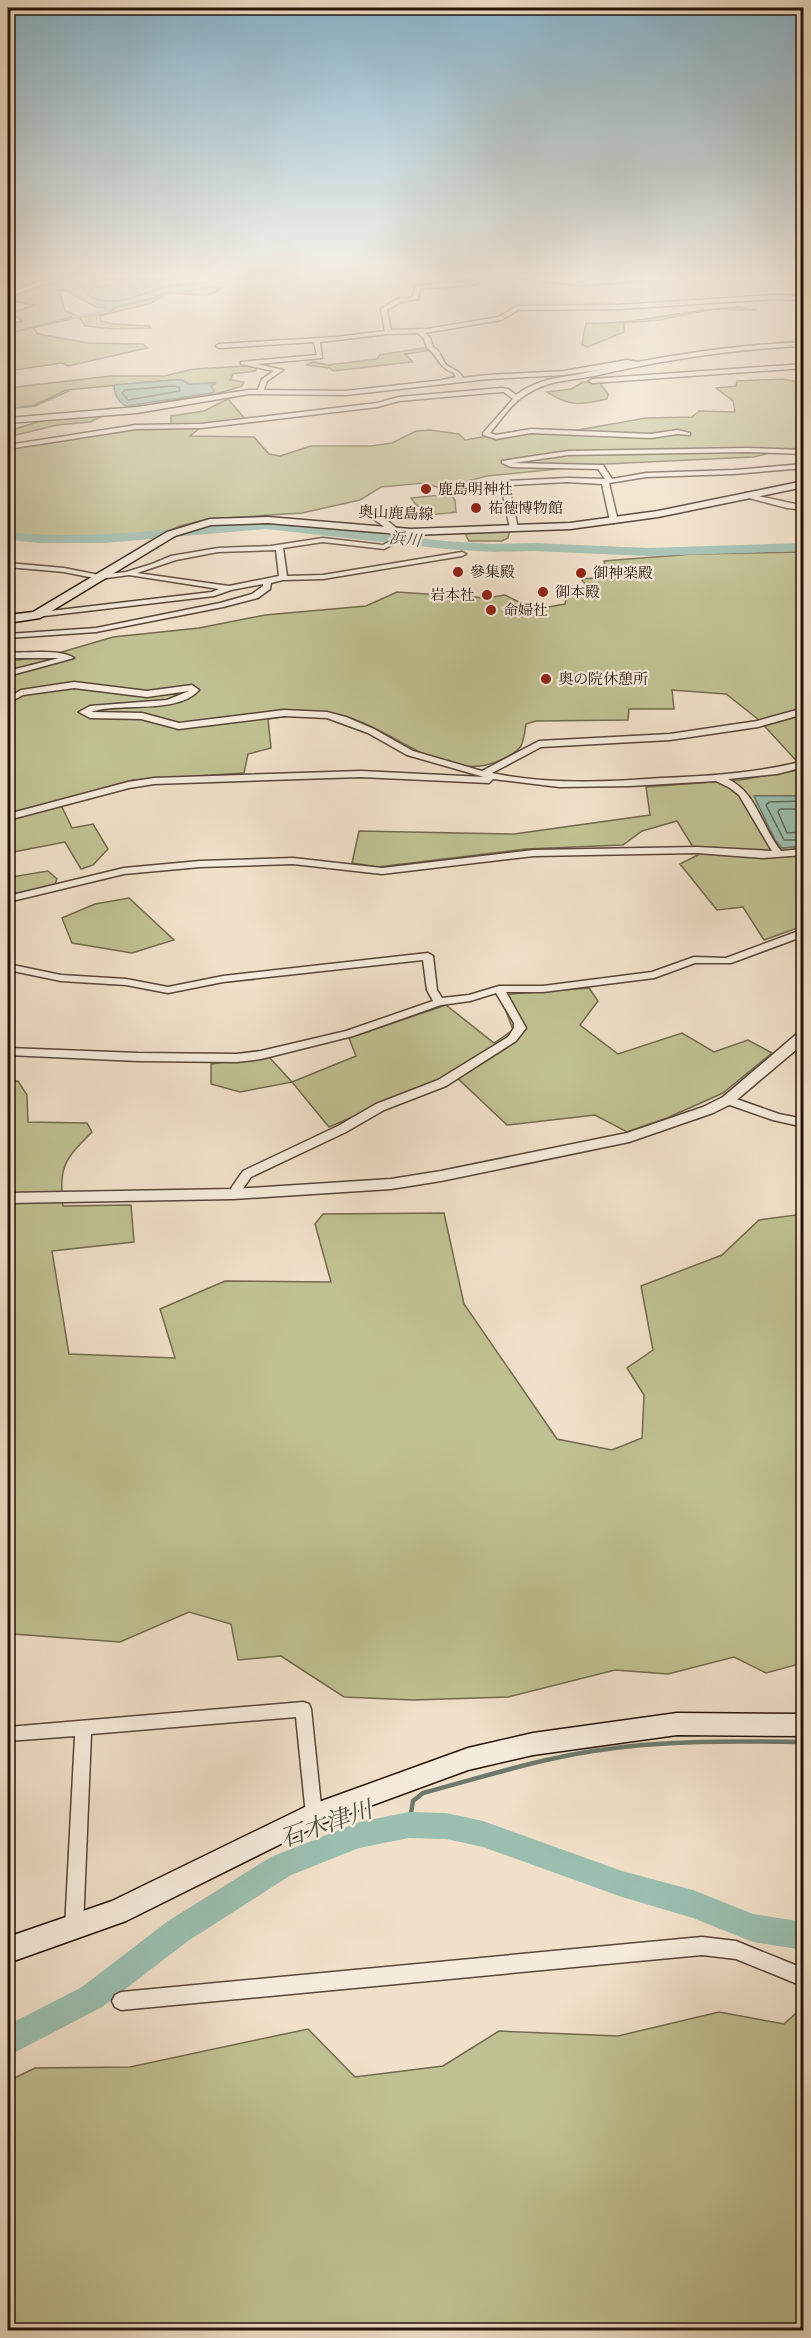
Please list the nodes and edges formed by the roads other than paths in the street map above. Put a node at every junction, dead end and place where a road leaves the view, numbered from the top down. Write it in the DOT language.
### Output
graph roads {
  1 [pos="263,383"];
  2 [pos="442,383"];
  3 [pos="446,383"];
  4 [pos="542,383"];
  5 [pos="439,384"];
  6 [pos="260,392"];
  7 [pos="516,398"];
  8 [pos="8,421"];
  9 [pos="8,447"];
  10 [pos="804,452"];
  11 [pos="568,453"];
  12 [pos="804,466"];
  13 [pos="605,482"];
  14 [pos="804,484"];
  15 [pos="748,495"];
  16 [pos="804,508"];
  17 [pos="372,513"];
  18 [pos="614,521"];
  19 [pos="514,528"];
  20 [pos="402,533"];
  21 [pos="386,545"];
  22 [pos="279,548"];
  23 [pos="462,554"];
  24 [pos="8,565"];
  25 [pos="396,565"];
  26 [pos="126,574"];
  27 [pos="99,577"];
  28 [pos="283,578"];
  29 [pos="267,583"];
  30 [pos="227,589"];
  31 [pos="235,601"];
  32 [pos="36,615"];
  33 [pos="8,619"];
  34 [pos="8,636"];
  35 [pos="8,655"];
  36 [pos="8,673"];
  37 [pos="8,701"];
  38 [pos="804,711"];
  39 [pos="804,764"];
  40 [pos="484,774"];
  41 [pos="495,777"];
  42 [pos="717,778"];
  43 [pos="8,817"];
  44 [pos="804,852"];
  45 [pos="779,854"];
  46 [pos="8,899"];
  47 [pos="804,932"];
  48 [pos="8,967"];
  49 [pos="499,989"];
  50 [pos="439,1002"];
  51 [pos="804,1035"];
  52 [pos="8,1052"];
  53 [pos="728,1100"];
  54 [pos="804,1122"];
  55 [pos="233,1194"];
  56 [pos="8,1198"];
  57 [pos="804,1725"];
  58 [pos="83,1727"];
  59 [pos="8,1734"];
  60 [pos="314,1815"];
  61 [pos="74,1928"];
  62 [pos="8,1950"];
  63 [pos="804,1974"];
  64 [pos="121,2001"];
  1 -- 6 [label="street"];
  2 -- 5 [label="street"];
  3 -- 5 [label="street"];
  4 -- 7 [label="street"];
  5 -- 6 [label="street"];
  6 -- 8 [label="street"];
  7 -- 9 [label="street"];
  7 -- 11 [label="street"];
  10 -- 11 [label="street"];
  11 -- 13 [label="street"];
  12 -- 13 [label="street"];
  13 -- 18 [label="street"];
  13 -- 19 [label="street"];
  14 -- 15 [label="main road, 奥山鹿島線"];
  15 -- 16 [label="street"];
  15 -- 18 [label="main road, 奥山鹿島線"];
  17 -- 20 [label="street"];
  18 -- 19 [label="main road, 奥山鹿島線"];
  19 -- 20 [label="main road, 奥山鹿島線"];
  20 -- 21 [label="street"];
  20 -- 27 [label="main road, 奥山鹿島線"];
  21 -- 22 [label="street"];
  21 -- 25 [label="street"];
  22 -- 26 [label="street"];
  22 -- 28 [label="street"];
  23 -- 25 [label="street"];
  24 -- 27 [label="street"];
  25 -- 28 [label="street"];
  26 -- 27 [label="street"];
  26 -- 30 [label="street"];
  27 -- 32 [label="main road, 奥山鹿島線"];
  28 -- 29 [label="street"];
  29 -- 30 [label="street"];
  29 -- 31 [label="street"];
  30 -- 31 [label="street"];
  30 -- 32 [label="street"];
  31 -- 34 [label="street"];
  32 -- 33 [label="main road, 奥山鹿島線"];
  35 -- 36 [label="street"];
  37 -- 40 [label="street"];
  38 -- 40 [label="street"];
  39 -- 42 [label="street"];
  40 -- 41 [label="street"];
  41 -- 42 [label="street"];
  41 -- 43 [label="street"];
  42 -- 45 [label="street"];
  44 -- 45 [label="street"];
  45 -- 46 [label="street"];
  47 -- 49 [label="street"];
  48 -- 50 [label="street"];
  49 -- 50 [label="street"];
  49 -- 55 [label="street"];
  50 -- 52 [label="street"];
  51 -- 53 [label="street"];
  53 -- 54 [label="street"];
  53 -- 55 [label="street"];
  55 -- 56 [label="street"];
  57 -- 60 [label="main road"];
  58 -- 59 [label="street"];
  58 -- 60 [label="street"];
  58 -- 61 [label="street"];
  60 -- 61 [label="main road"];
  61 -- 62 [label="main road"];
  63 -- 64 [label="street"];
}
